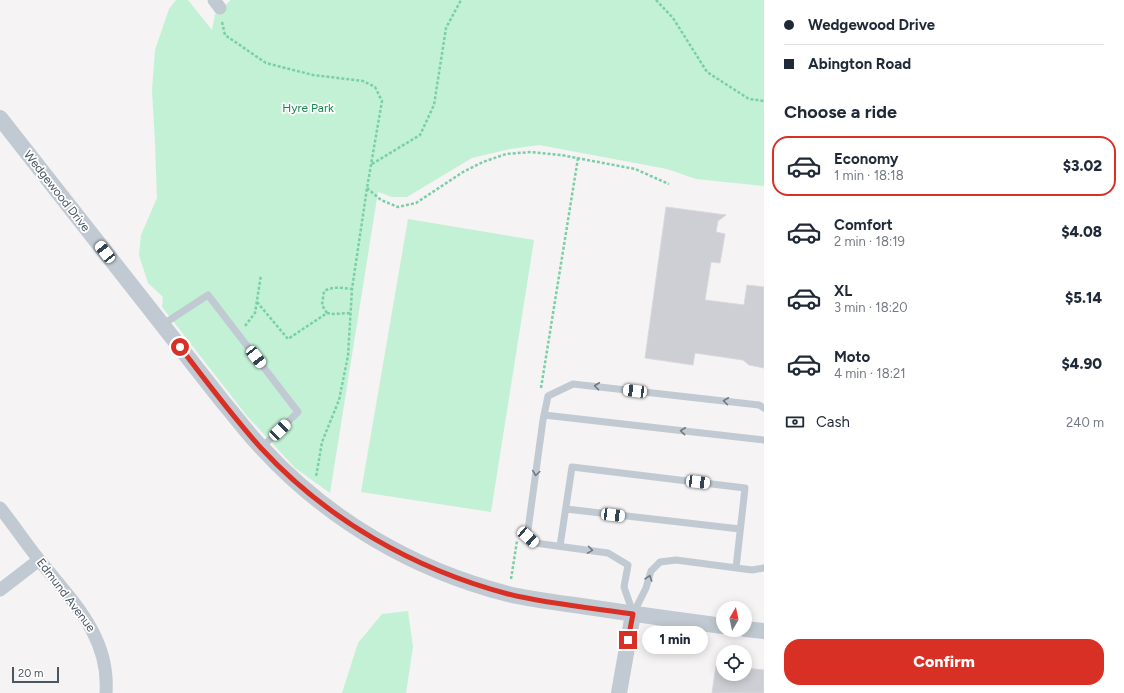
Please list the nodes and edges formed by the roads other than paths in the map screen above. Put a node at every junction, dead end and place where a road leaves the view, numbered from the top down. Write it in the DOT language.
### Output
graph roads {
  1 [pos="0,118"];
  2 [pos="162,325"];
  3 [pos="764,408"];
  4 [pos="544,415"];
  5 [pos="764,440"];
  6 [pos="261,448"];
  7 [pos="0,508"];
  8 [pos="566,509"];
  9 [pos="740,530"];
  10 [pos="560,546"];
  11 [pos="39,560"];
  12 [pos="736,568"];
  13 [pos="764,568"];
  14 [pos="0,590"];
  15 [pos="633,614"];
  16 [pos="716,625"];
  17 [pos="752,630"];
  18 [pos="764,631"];
  19 [pos="106,693"];
  20 [pos="619,693"];
  1 -- 2 [label="street, Wedgewood Drive"];
  2 -- 6 [label="street, Wedgewood Drive"];
  2 -- 6 [label="lane"];
  3 -- 4 [label="lane, one-way"];
  5 -- 4 [label="lane, one-way"];
  4 -- 10 [label="lane, one-way"];
  6 -- 15 [label="street, Wedgewood Drive"];
  7 -- 11 [label="street, Edmund Avenue"];
  8 -- 9 [label="lane"];
  8 -- 9 [label="lane"];
  8 -- 10 [label="lane"];
  9 -- 12 [label="lane"];
  10 -- 15 [label="lane, one-way"];
  11 -- 14 [label="street"];
  11 -- 19 [label="street, Edmund Avenue"];
  12 -- 13 [label="lane"];
  15 -- 12 [label="lane, one-way"];
  15 -- 16 [label="street, Wedgewood Drive"];
  15 -- 20 [label="street"];
  17 -- 18 [label="street"];
}
